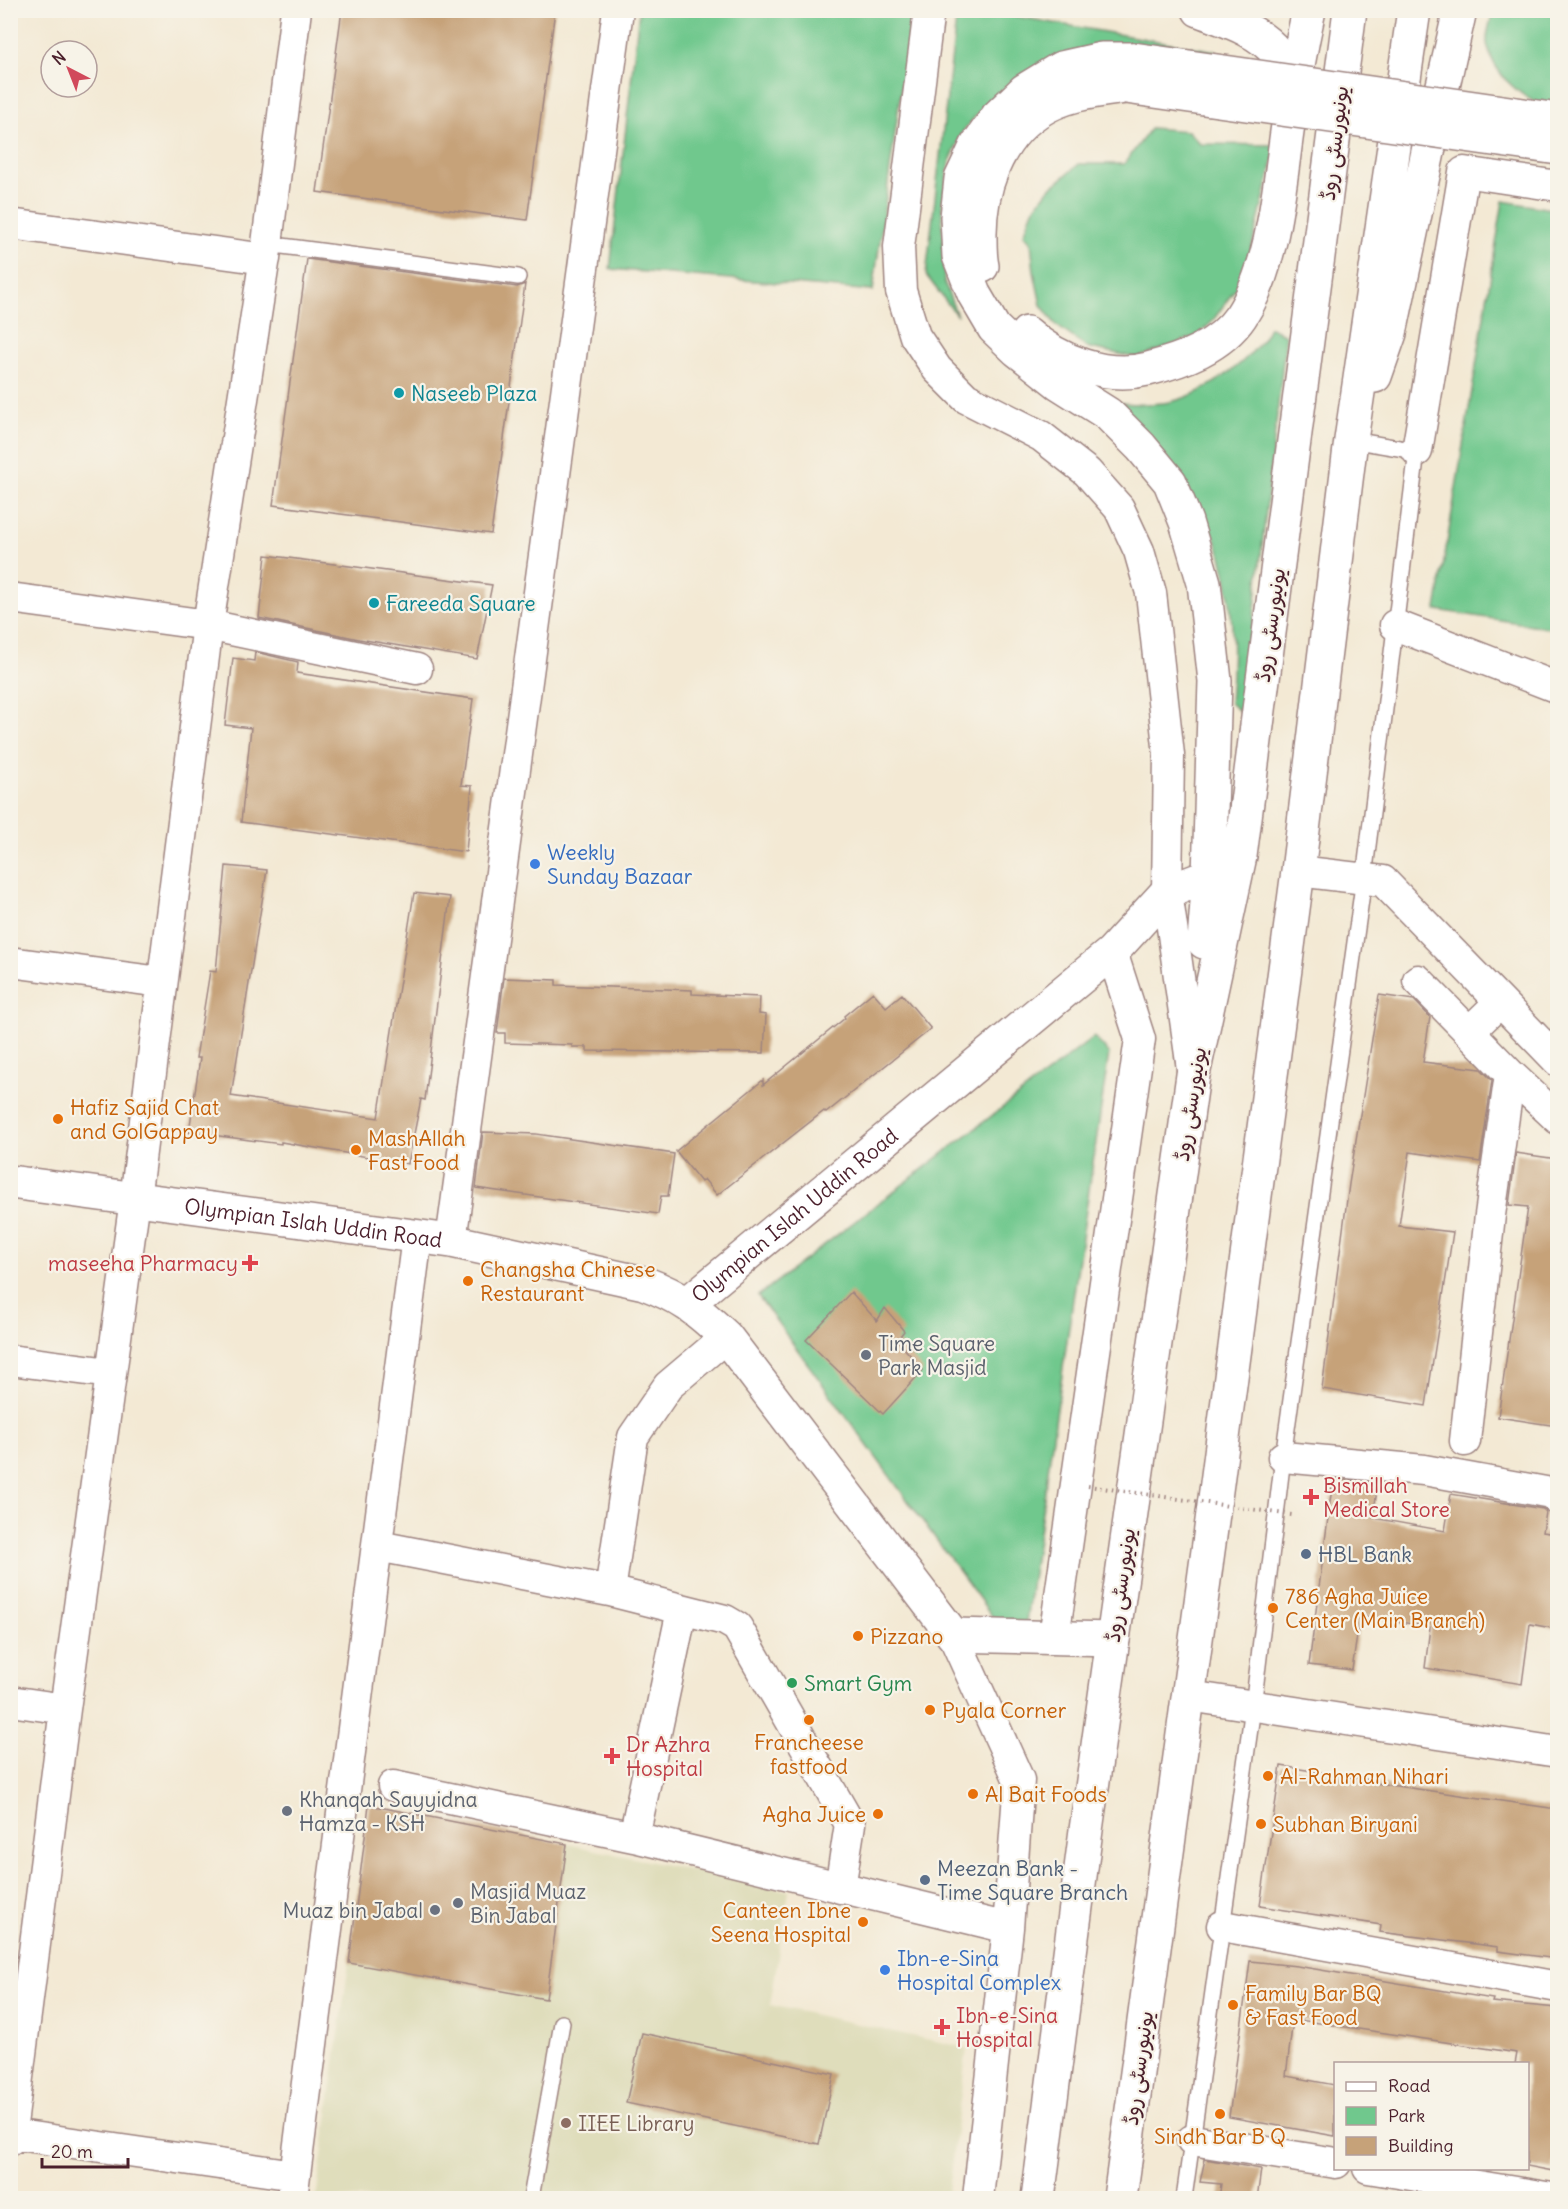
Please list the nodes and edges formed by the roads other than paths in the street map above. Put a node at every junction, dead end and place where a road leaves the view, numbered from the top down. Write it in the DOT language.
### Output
graph roads {
  1 [pos="296,10"];
  2 [pos="618,10"];
  3 [pos="929,10"];
  4 [pos="1199,10"];
  5 [pos="1309,10"];
  6 [pos="1350,10"];
  7 [pos="1414,10"];
  8 [pos="1460,10"];
  9 [pos="1130,73"];
  10 [pos="1295,86"];
  11 [pos="1557,120"];
  12 [pos="1557,148"];
  13 [pos="1557,186"];
  14 [pos="10,224"];
  15 [pos="266,252"];
  16 [pos="518,277"];
  17 [pos="1351,440"];
  18 [pos="1417,451"];
  19 [pos="10,598"];
  20 [pos="207,625"];
  21 [pos="1395,625"];
  22 [pos="417,669"];
  23 [pos="1557,688"];
  24 [pos="1240,856"];
  25 [pos="1298,871"];
  26 [pos="1209,876"];
  27 [pos="1364,878"];
  28 [pos="1167,891"];
  29 [pos="1112,952"];
  30 [pos="10,962"];
  31 [pos="1418,980"];
  32 [pos="161,982"];
  33 [pos="1500,1002"];
  34 [pos="1469,1032"];
  35 [pos="1557,1061"];
  36 [pos="1510,1074"];
  37 [pos="1193,1075"];
  38 [pos="1557,1119"];
  39 [pos="10,1182"];
  40 [pos="135,1199"];
  41 [pos="417,1237"];
  42 [pos="452,1241"];
  43 [pos="688,1303"];
  44 [pos="726,1337"];
  45 [pos="10,1360"];
  46 [pos="110,1373"];
  47 [pos="1465,1441"];
  48 [pos="1283,1457"];
  49 [pos="1557,1500"];
  50 [pos="378,1546"];
  51 [pos="610,1591"];
  52 [pos="682,1610"];
  53 [pos="953,1635"];
  54 [pos="1054,1637"];
  55 [pos="1113,1639"];
  56 [pos="1189,1696"];
  57 [pos="10,1701"];
  58 [pos="1253,1707"];
  59 [pos="64,1709"];
  60 [pos="1557,1752"];
  61 [pos="393,1786"];
  62 [pos="634,1837"];
  63 [pos="840,1888"];
  64 [pos="1222,1926"];
  65 [pos="1008,1928"];
  66 [pos="1557,1987"];
  67 [pos="562,2023"];
  68 [pos="11,2137"];
  69 [pos="1192,2140"];
  70 [pos="1334,2163"];
  71 [pos="1374,2170"];
  72 [pos="294,2187"];
  73 [pos="531,2199"];
  74 [pos="978,2199"];
  75 [pos="1038,2199"];
  76 [pos="1119,2199"];
  77 [pos="1184,2199"];
  78 [pos="1552,2199"];
  1 -- 15 [label="street"];
  2 -- 42 [label="street"];
  3 -- 28 [label="street"];
  4 -- 10 [label="main road"];
  5 -- 10 [label="main road"];
  6 -- 24 [label="main road, یونیورسٹی روڈ"];
  7 -- 17 [label="main road, یونیورسٹی روڈ"];
  8 -- 17 [label="main road"];
  9 -- 10 [label="main road"];
  9 -- 11 [label="main road, bridge"];
  9 -- 12 [label="main road, bridge"];
  9 -- 26 [label="main road"];
  13 -- 18 [label="street"];
  14 -- 15 [label="street"];
  15 -- 16 [label="lane"];
  15 -- 20 [label="street"];
  17 -- 18 [label="lane"];
  17 -- 25 [label="main road, یونیورسٹی روڈ"];
  18 -- 21 [label="lane"];
  19 -- 20 [label="street"];
  20 -- 22 [label="street"];
  20 -- 32 [label="street"];
  21 -- 23 [label="street"];
  21 -- 27 [label="lane"];
  24 -- 26 [label="main road, Olympian Islah Uddin Road"];
  24 -- 37 [label="main road, یونیورسٹی روڈ"];
  25 -- 27 [label="street"];
  25 -- 56 [label="main road, یونیورسٹی روڈ"];
  26 -- 28 [label="main road, Olympian Islah Uddin Road"];
  26 -- 37 [label="main road"];
  27 -- 33 [label="street"];
  27 -- 48 [label="lane"];
  28 -- 29 [label="main road, Olympian Islah Uddin Road"];
  28 -- 37 [label="street"];
  29 -- 43 [label="main road, Olympian Islah Uddin Road"];
  29 -- 54 [label="street"];
  30 -- 32 [label="street"];
  31 -- 34 [label="street"];
  32 -- 40 [label="street"];
  33 -- 34 [label="street"];
  33 -- 35 [label="street"];
  34 -- 36 [label="street"];
  36 -- 38 [label="street"];
  36 -- 47 [label="street"];
  37 -- 55 [label="main road, یونیورسٹی روڈ"];
  39 -- 40 [label="main road, Olympian Islah Uddin Road"];
  40 -- 41 [label="main road, Olympian Islah Uddin Road"];
  40 -- 46 [label="street"];
  41 -- 42 [label="main road, Olympian Islah Uddin Road"];
  41 -- 50 [label="street"];
  42 -- 43 [label="main road, Olympian Islah Uddin Road"];
  43 -- 44 [label="main road"];
  44 -- 51 [label="street"];
  44 -- 53 [label="main road"];
  45 -- 46 [label="street"];
  46 -- 59 [label="street"];
  48 -- 49 [label="street"];
  48 -- 58 [label="lane"];
  50 -- 51 [label="street"];
  50 -- 72 [label="street"];
  51 -- 52 [label="street"];
  52 -- 62 [label="street"];
  52 -- 63 [label="street"];
  53 -- 54 [label="main road"];
  53 -- 65 [label="street"];
  54 -- 55 [label="main road"];
  55 -- 75 [label="main road, یونیورسٹی روڈ"];
  56 -- 58 [label="street"];
  56 -- 76 [label="main road, یونیورسٹی روڈ"];
  57 -- 59 [label="street"];
  58 -- 60 [label="street"];
  58 -- 64 [label="lane"];
  59 -- 68 [label="street"];
  61 -- 62 [label="street"];
  62 -- 63 [label="street"];
  63 -- 65 [label="street"];
  64 -- 66 [label="street"];
  64 -- 69 [label="lane"];
  65 -- 74 [label="street"];
  67 -- 73 [label="lane"];
  68 -- 72 [label="street"];
  69 -- 70 [label="street"];
  69 -- 77 [label="lane"];
  71 -- 78 [label="street"];
}
